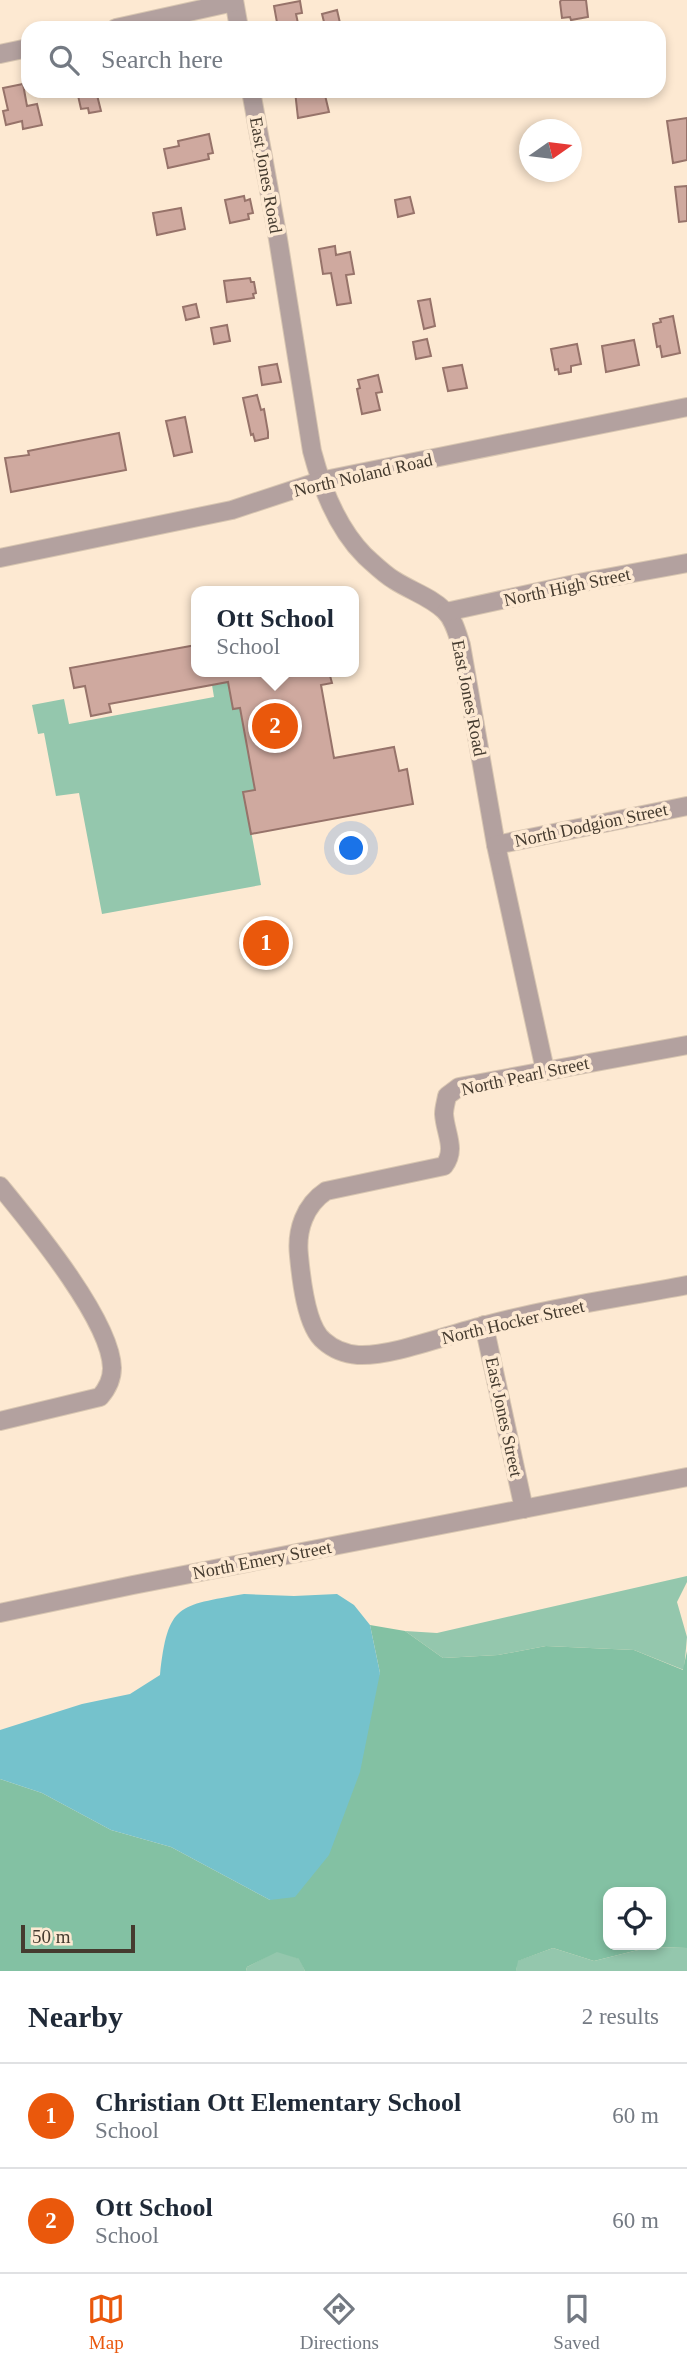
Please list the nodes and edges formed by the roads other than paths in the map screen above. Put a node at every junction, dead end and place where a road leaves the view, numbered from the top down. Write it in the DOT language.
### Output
graph roads {
  1 [pos="234,1"];
  2 [pos="147,21"];
  3 [pos="238,21"];
  4 [pos="21,50"];
  5 [pos="0,54"];
  6 [pos="252,98"];
  7 [pos="687,407"];
  8 [pos="320,481"];
  9 [pos="0,558"];
  10 [pos="687,563"];
  11 [pos="446,612"];
  12 [pos="687,806"];
  13 [pos="496,845"];
  14 [pos="687,1045"];
  15 [pos="545,1070"];
  16 [pos="0,1186"];
  17 [pos="687,1285"];
  18 [pos="484,1325"];
  19 [pos="340,1351"];
  20 [pos="0,1421"];
  21 [pos="687,1477"];
  22 [pos="524,1509"];
  23 [pos="0,1613"];
  1 -- 2 [label="street"];
  1 -- 3 [label="street"];
  4 -- 5 [label="street"];
  6 -- 8 [label="street, East Jones Road"];
  7 -- 8 [label="street, North Noland Road"];
  8 -- 9 [label="street, North Noland Road"];
  8 -- 11 [label="street, East Jones Road"];
  10 -- 11 [label="street, North High Street"];
  11 -- 13 [label="street, East Jones Road"];
  12 -- 13 [label="street, North Dodgion Street"];
  13 -- 15 [label="street, East Jones Road"];
  14 -- 15 [label="street, North Pearl Street"];
  15 -- 19 [label="street, North Pearl Street"];
  16 -- 20 [label="street"];
  17 -- 18 [label="street, North Hocker Street"];
  18 -- 19 [label="street, North Hocker Street"];
  18 -- 22 [label="street, East Jones Street"];
  21 -- 22 [label="street, North Emery Street"];
  22 -- 23 [label="street, North Emery Street"];
}
